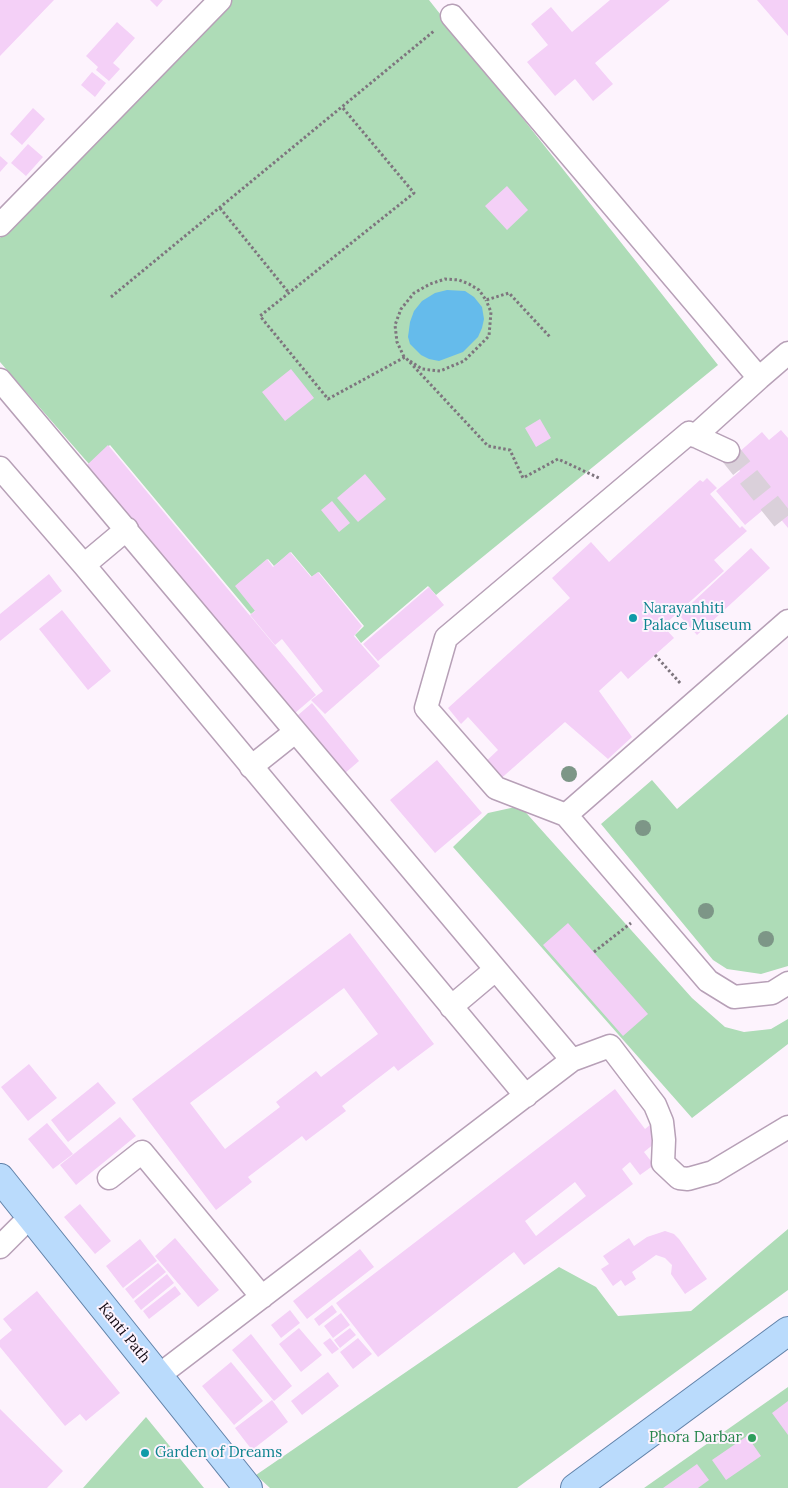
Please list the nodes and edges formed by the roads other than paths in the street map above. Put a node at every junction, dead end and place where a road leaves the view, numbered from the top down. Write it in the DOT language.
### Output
graph roads {
  1 [pos="220,0"];
  2 [pos="452,16"];
  3 [pos="0,225"];
  4 [pos="788,353"];
  5 [pos="760,378"];
  6 [pos="0,380"];
  7 [pos="695,436"];
  8 [pos="728,451"];
  9 [pos="0,468"];
  10 [pos="127,529"];
  11 [pos="84,565"];
  12 [pos="788,621"];
  13 [pos="295,732"];
  14 [pos="251,767"];
  15 [pos="566,815"];
  16 [pos="495,970"];
  17 [pos="788,983"];
  18 [pos="451,1007"];
  19 [pos="572,1060"];
  20 [pos="526,1096"];
  21 [pos="788,1127"];
  22 [pos="0,1178"];
  23 [pos="109,1178"];
  24 [pos="30,1217"];
  25 [pos="0,1247"];
  26 [pos="262,1296"];
  27 [pos="788,1331"];
  28 [pos="158,1376"];
  29 [pos="248,1488"];
  30 [pos="575,1488"];
  1 -- 3 [label="lane"];
  2 -- 5 [label="lane"];
  4 -- 5 [label="lane"];
  5 -- 7 [label="lane"];
  6 -- 10 [label="lane"];
  7 -- 8 [label="lane"];
  7 -- 15 [label="lane"];
  9 -- 11 [label="lane"];
  10 -- 11 [label="lane"];
  10 -- 13 [label="lane"];
  11 -- 14 [label="lane"];
  12 -- 15 [label="lane"];
  13 -- 14 [label="lane"];
  13 -- 16 [label="lane"];
  14 -- 18 [label="lane"];
  15 -- 17 [label="lane"];
  16 -- 18 [label="lane"];
  16 -- 19 [label="lane"];
  18 -- 20 [label="lane"];
  19 -- 20 [label="lane"];
  19 -- 21 [label="lane"];
  20 -- 26 [label="lane"];
  22 -- 24 [label="main road, Kanti Path"];
  23 -- 26 [label="lane"];
  24 -- 25 [label="lane"];
  24 -- 28 [label="main road, Kanti Path"];
  26 -- 28 [label="lane"];
  27 -- 30 [label="main road"];
  28 -- 29 [label="main road, Kanti Path"];
}
